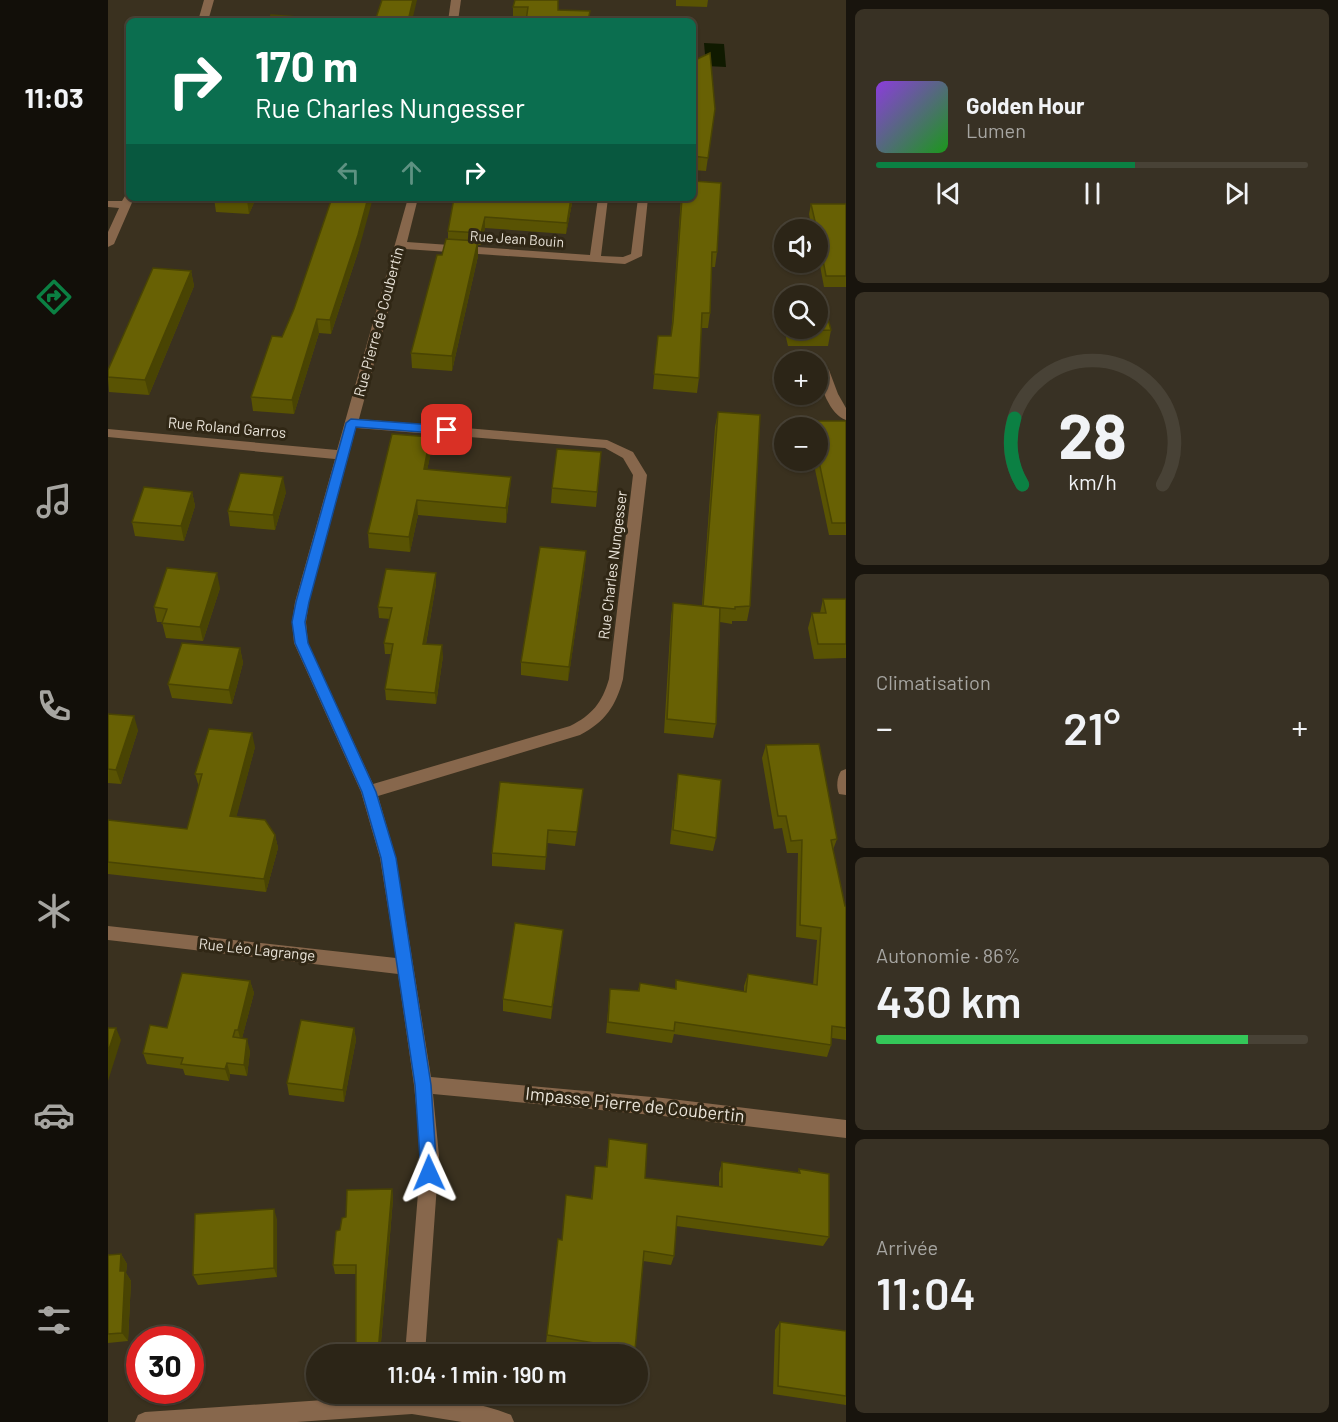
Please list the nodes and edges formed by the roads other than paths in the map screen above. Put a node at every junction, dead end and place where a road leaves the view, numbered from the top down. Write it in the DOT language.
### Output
graph roads {
  1 [pos="209,0"];
  2 [pos="456,0"];
  3 [pos="204,18"];
  4 [pos="453,18"];
  5 [pos="128,201"];
  6 [pos="412,201"];
  7 [pos="603,201"];
  8 [pos="643,201"];
  9 [pos="108,204"];
  10 [pos="108,244"];
  11 [pos="400,245"];
  12 [pos="595,259"];
  13 [pos="828,391"];
  14 [pos="846,416"];
  15 [pos="351,423"];
  16 [pos="108,433"];
  17 [pos="343,455"];
  18 [pos="369,792"];
  19 [pos="108,933"];
  20 [pos="406,967"];
  21 [pos="423,1085"];
  22 [pos="846,1130"];
  23 [pos="416,1344"];
  24 [pos="354,1404"];
  25 [pos="432,1404"];
  26 [pos="145,1422"];
  27 [pos="504,1422"];
  1 -- 3 [label="street"];
  2 -- 4 [label="street"];
  5 -- 9 [label="street"];
  5 -- 10 [label="street"];
  6 -- 11 [label="street, Rue Pierre de Coubertin"];
  7 -- 12 [label="street"];
  8 -- 12 [label="street, Rue Jean Bouin"];
  11 -- 12 [label="street, Rue Jean Bouin"];
  11 -- 15 [label="street, Rue Pierre de Coubertin"];
  13 -- 14 [label="street"];
  15 -- 17 [label="street, Rue Pierre de Coubertin"];
  15 -- 18 [label="street, Rue Charles Nungesser"];
  16 -- 17 [label="street, Rue Roland Garros"];
  17 -- 18 [label="street, Rue Pierre de Coubertin"];
  18 -- 20 [label="street, Rue Pierre de Coubertin"];
  19 -- 20 [label="street, Rue Léo Lagrange"];
  20 -- 21 [label="street, Rue Pierre de Coubertin"];
  21 -- 22 [label="street, Impasse Pierre de Coubertin"];
  21 -- 23 [label="street, Rue Pierre de Coubertin"];
  24 -- 26 [label="street"];
  25 -- 27 [label="street"];
}
